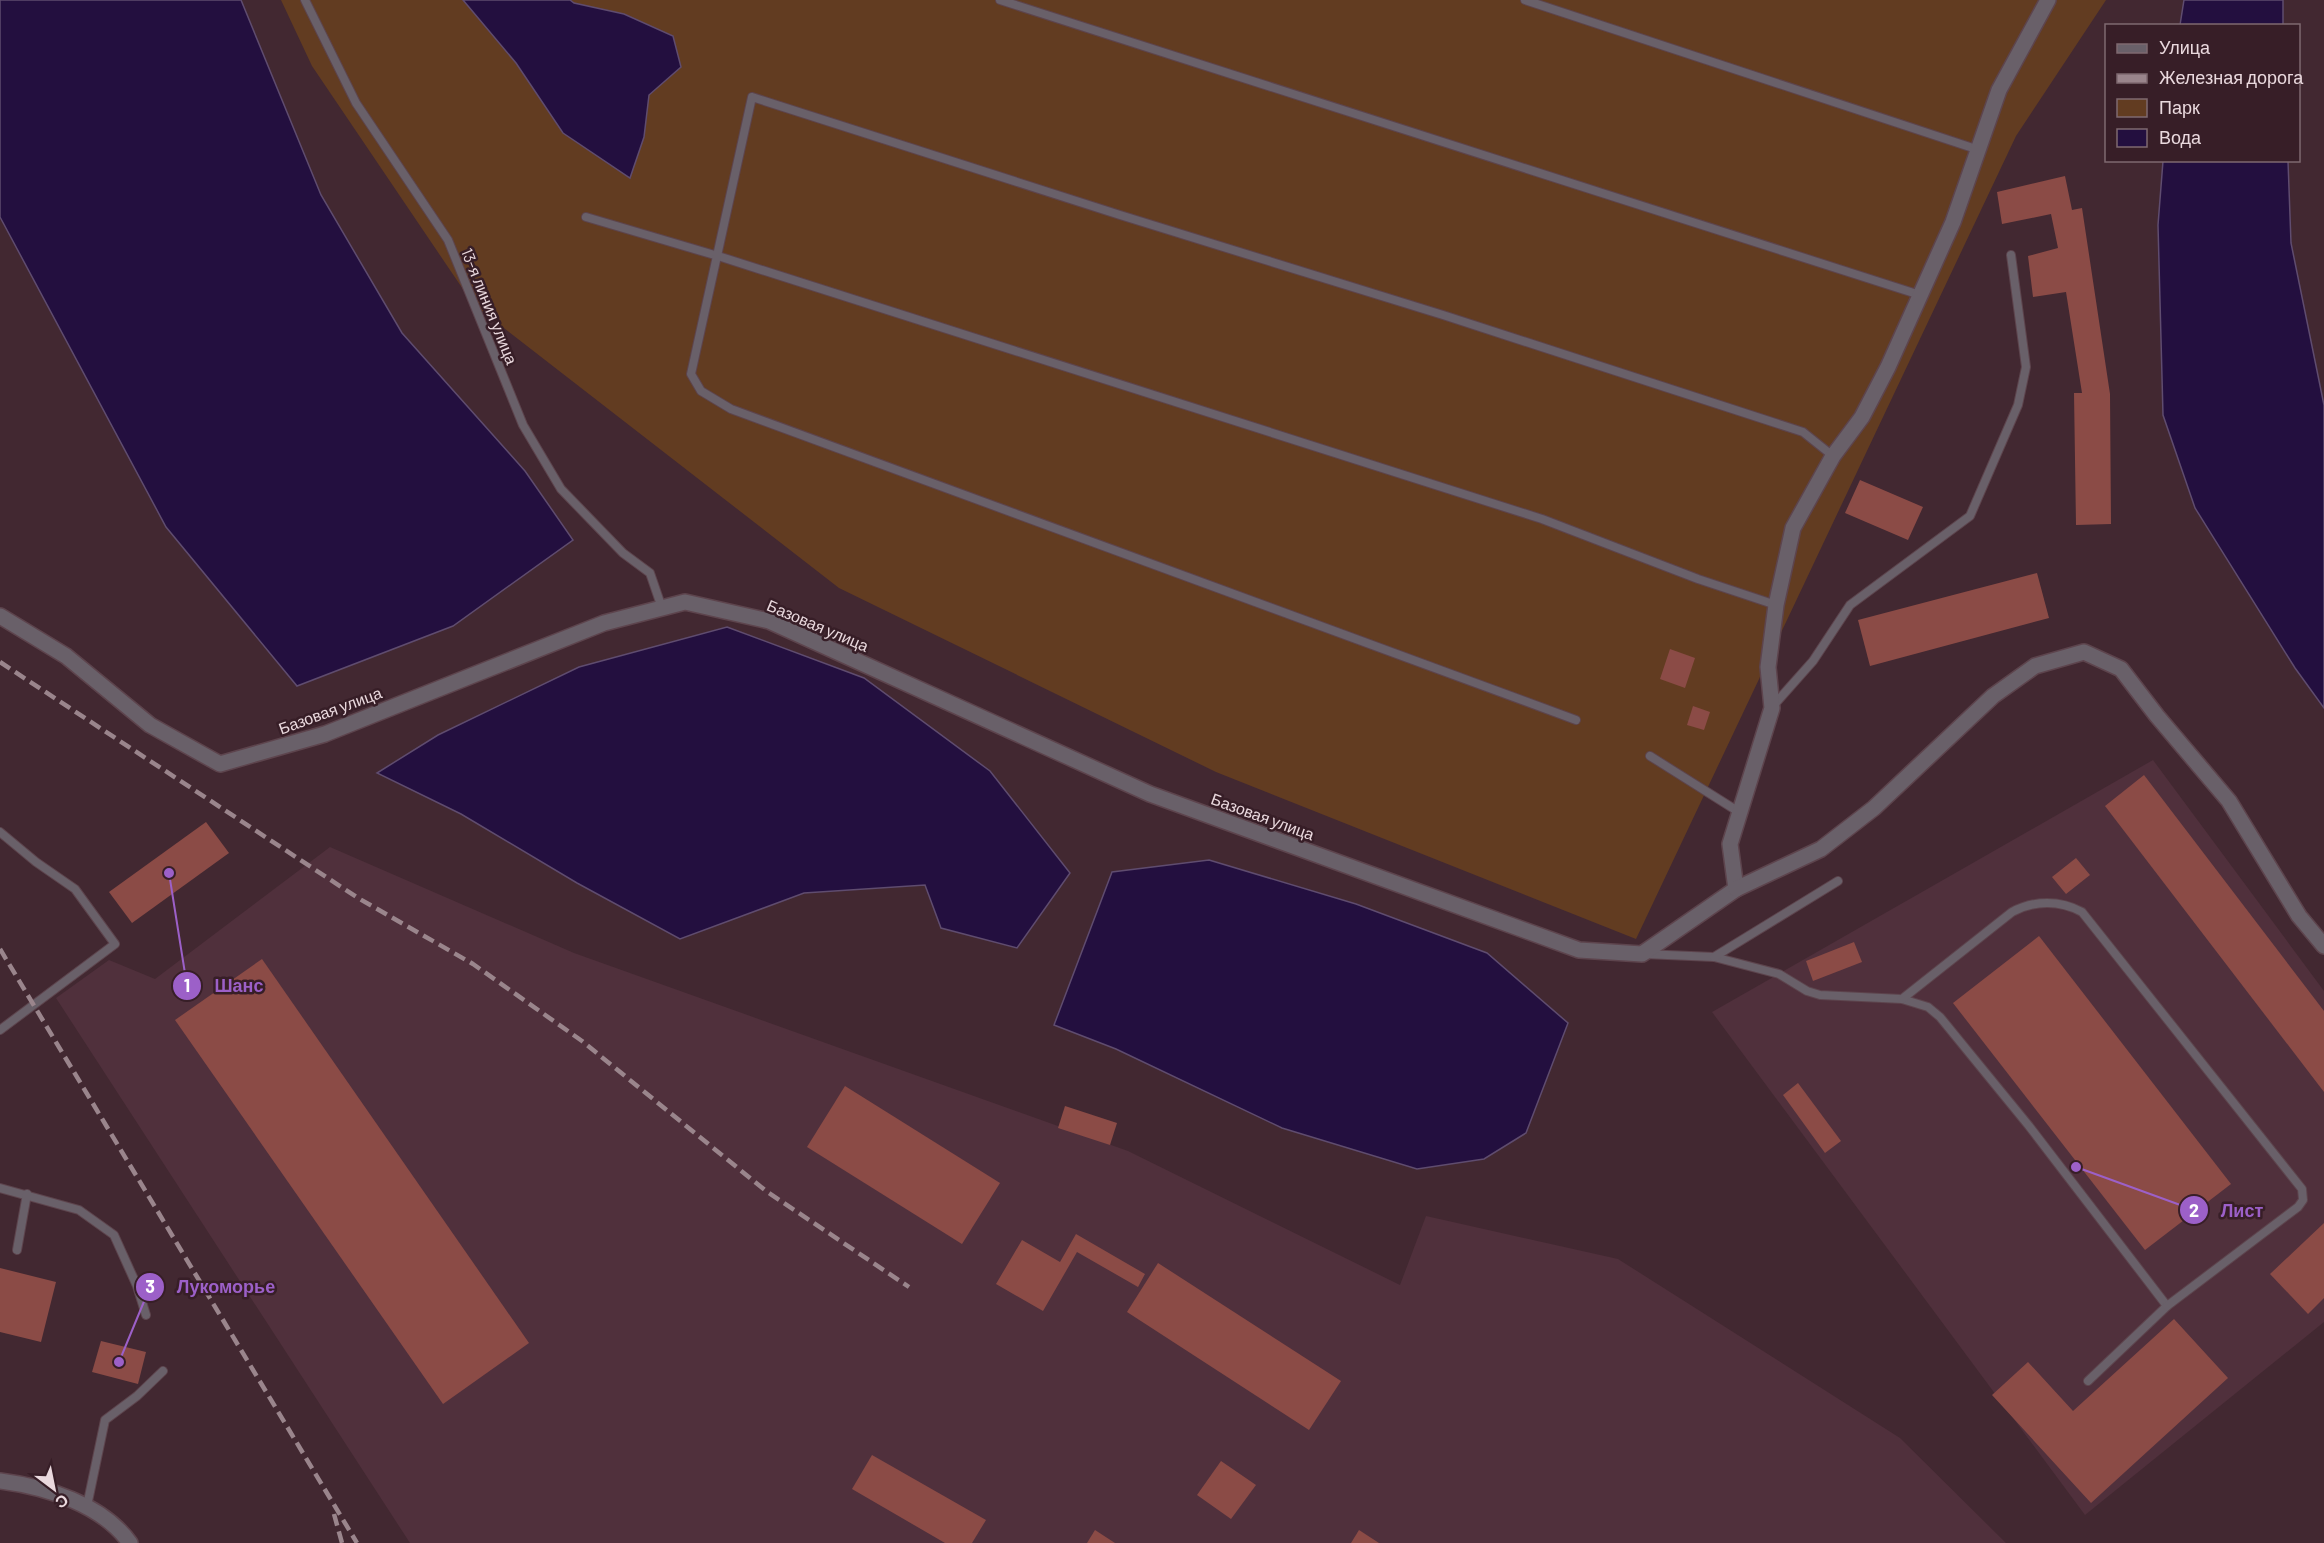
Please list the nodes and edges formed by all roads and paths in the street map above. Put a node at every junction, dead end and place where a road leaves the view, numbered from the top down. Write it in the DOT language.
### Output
graph roads {
  1 [pos="305,0"];
  2 [pos="1000,0"];
  3 [pos="1525,0"];
  4 [pos="2048,0"];
  5 [pos="1979,151"];
  6 [pos="586,217"];
  7 [pos="2011,255"];
  8 [pos="718,256"];
  9 [pos="1920,295"];
  10 [pos="1833,456"];
  11 [pos="1776,605"];
  12 [pos="662,608"];
  13 [pos="0,616"];
  14 [pos="1772,708"];
  15 [pos="1576,720"];
  16 [pos="1650,756"];
  17 [pos="1739,812"];
  18 [pos="0,832"];
  19 [pos="1838,881"];
  20 [pos="1736,890"];
  21 [pos="2324,946"];
  22 [pos="1642,954"];
  23 [pos="1714,957"];
  24 [pos="1902,999"];
  25 [pos="0,1030"];
  26 [pos="0,1188"];
  27 [pos="27,1194"];
  28 [pos="17,1250"];
  29 [pos="2167,1306"];
  30 [pos="146,1315"];
  31 [pos="163,1371"];
  32 [pos="2088,1381"];
  33 [pos="0,1481"];
  34 [pos="87,1506"];
  35 [pos="130,1543"];
  1 -- 12 [label="lane, 13-я линия улица"];
  2 -- 9 [label="lane"];
  3 -- 5 [label="lane"];
  4 -- 5 [label="street"];
  5 -- 9 [label="street"];
  6 -- 8 [label="lane"];
  7 -- 14 [label="lane"];
  8 -- 10 [label="lane"];
  8 -- 11 [label="lane"];
  8 -- 15 [label="lane"];
  9 -- 10 [label="street"];
  10 -- 11 [label="street"];
  11 -- 14 [label="street"];
  12 -- 13 [label="street, Базовая улица"];
  12 -- 22 [label="street, Базовая улица"];
  14 -- 17 [label="street"];
  16 -- 17 [label="lane"];
  17 -- 20 [label="street"];
  18 -- 25 [label="lane"];
  19 -- 23 [label="lane"];
  20 -- 21 [label="street"];
  20 -- 22 [label="street"];
  22 -- 23 [label="lane"];
  23 -- 24 [label="lane"];
  24 -- 29 [label="lane"];
  24 -- 29 [label="lane"];
  26 -- 27 [label="lane"];
  27 -- 28 [label="lane"];
  27 -- 30 [label="lane"];
  29 -- 32 [label="lane"];
  31 -- 34 [label="lane"];
  33 -- 34 [label="street"];
  34 -- 35 [label="street"];
}
